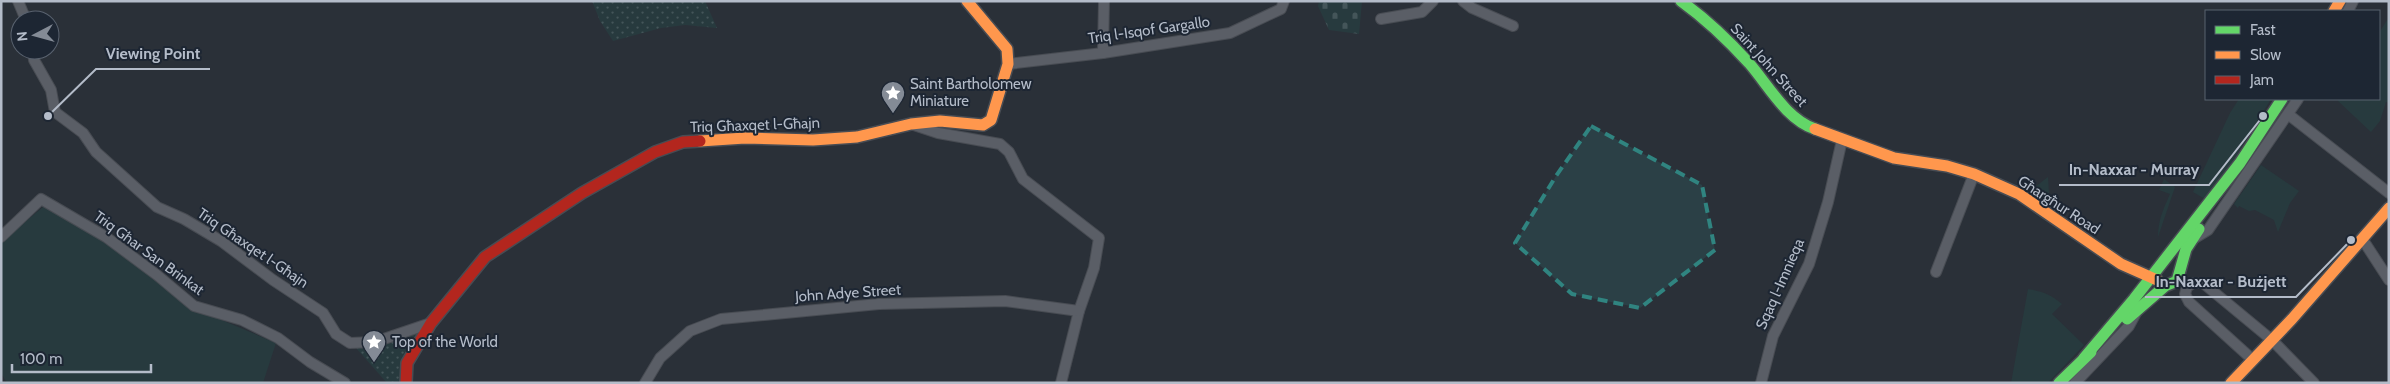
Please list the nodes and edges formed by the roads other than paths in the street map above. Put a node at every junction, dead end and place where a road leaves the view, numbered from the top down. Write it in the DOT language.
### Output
graph roads {
  1 [pos="966,1"];
  2 [pos="1104,1"];
  3 [pos="1284,1"];
  4 [pos="1433,1"];
  5 [pos="1464,1"];
  6 [pos="1681,1"];
  7 [pos="1381,18"];
  8 [pos="1513,26"];
  9 [pos="1103,53"];
  10 [pos="34,60"];
  11 [pos="1008,64"];
  12 [pos="2281,100"];
  13 [pos="2297,100"];
  14 [pos="2289,115"];
  15 [pos="911,124"];
  16 [pos="1842,140"];
  17 [pos="1927,163"];
  18 [pos="2240,163"];
  19 [pos="1974,174"];
  20 [pos="2389,193"];
  21 [pos="2389,208"];
  22 [pos="1,237"];
  23 [pos="2192,239"];
  24 [pos="2363,240"];
  25 [pos="2165,260"];
  26 [pos="2119,262"];
  27 [pos="2181,269"];
  28 [pos="1936,272"];
  29 [pos="2156,277"];
  30 [pos="2389,280"];
  31 [pos="2137,303"];
  32 [pos="1079,311"];
  33 [pos="430,323"];
  34 [pos="2273,341"];
  35 [pos="2253,360"];
  36 [pos="345,383"];
  37 [pos="406,383"];
  38 [pos="645,383"];
  39 [pos="1061,383"];
  40 [pos="1761,383"];
  41 [pos="2059,383"];
  42 [pos="2075,383"];
  43 [pos="2231,383"];
  44 [pos="2314,383"];
  1 -- 11 [label="street"];
  2 -- 9 [label="street"];
  3 -- 9 [label="street, Triq l-Isqof Gargallo"];
  4 -- 7 [label="street"];
  5 -- 8 [label="street"];
  6 -- 16 [label="street, Saint John Street"];
  9 -- 11 [label="street, Triq l-Isqof Gargallo"];
  10 -- 33 [label="street, Triq Għaxqet l-Għajn"];
  11 -- 15 [label="street, Triq Għaxqet l-Għajn"];
  12 -- 18 [label="street"];
  13 -- 14 [label="street"];
  14 -- 20 [label="street"];
  14 -- 23 [label="street"];
  15 -- 32 [label="street"];
  15 -- 33 [label="street, Triq Għaxqet l-Għajn"];
  16 -- 17 [label="street, Saint John Street"];
  16 -- 40 [label="street, Sqaq l-Imnieqa"];
  17 -- 19 [label="street, Għargħur Road"];
  18 -- 23 [label="street"];
  18 -- 25 [label="street"];
  19 -- 26 [label="street, Għargħur Road"];
  19 -- 28 [label="street"];
  21 -- 24 [label="street"];
  22 -- 36 [label="street, Triq Għar San Brinkat"];
  23 -- 27 [label="street"];
  24 -- 30 [label="street"];
  24 -- 34 [label="street"];
  25 -- 27 [label="street"];
  25 -- 29 [label="street"];
  26 -- 29 [label="street, Għargħur Road"];
  26 -- 31 [label="street"];
  27 -- 29 [label="street"];
  29 -- 31 [label="street"];
  29 -- 31 [label="street"];
  31 -- 41 [label="street"];
  31 -- 42 [label="street"];
  32 -- 38 [label="street, John Adye Street"];
  32 -- 39 [label="street"];
  33 -- 37 [label="street, Triq Għaxqet l-Għajn"];
  34 -- 35 [label="street"];
  34 -- 35 [label="street"];
  34 -- 44 [label="street"];
  35 -- 43 [label="street"];
}
